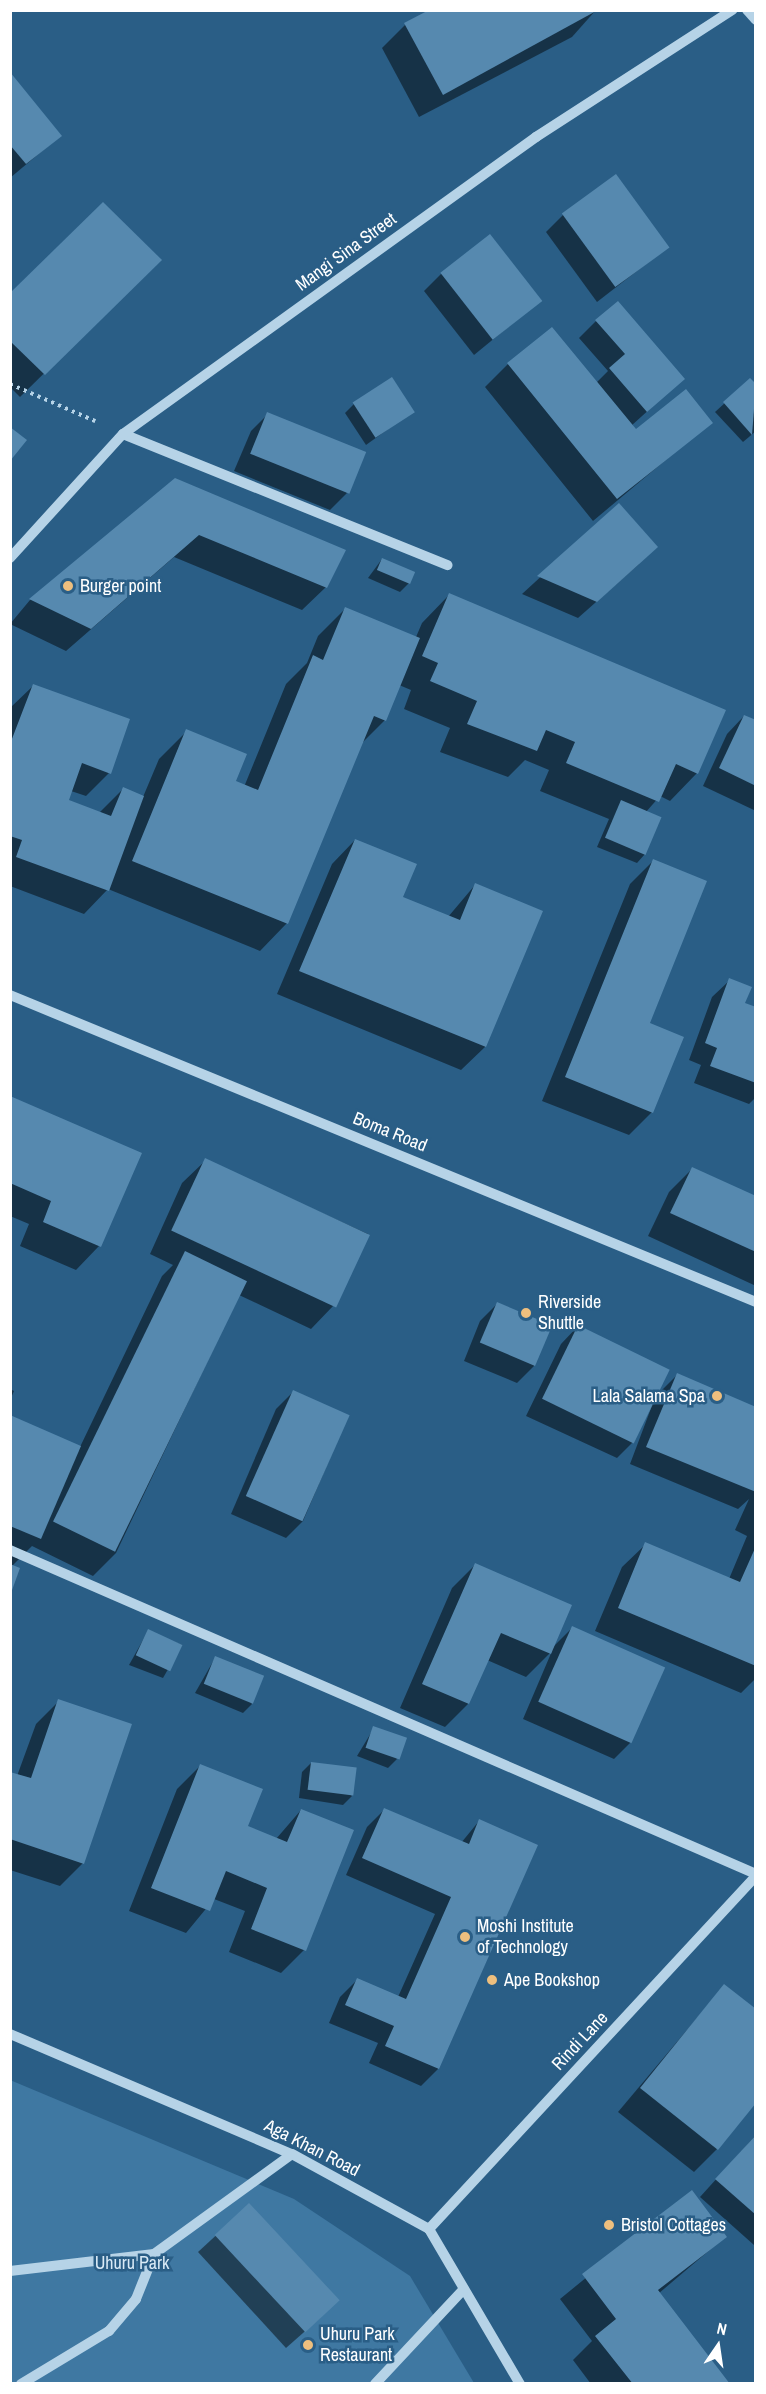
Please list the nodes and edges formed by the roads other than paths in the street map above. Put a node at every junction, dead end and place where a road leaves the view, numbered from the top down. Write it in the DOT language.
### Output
graph roads {
  1 [pos="732,10"];
  2 [pos="747,10"];
  3 [pos="756,20"];
  4 [pos="123,434"];
  5 [pos="10,558"];
  6 [pos="448,565"];
  7 [pos="10,994"];
  8 [pos="756,1302"];
  9 [pos="10,1550"];
  10 [pos="756,1875"];
  11 [pos="10,2034"];
  12 [pos="292,2154"];
  13 [pos="429,2229"];
  14 [pos="154,2254"];
  15 [pos="10,2271"];
  16 [pos="464,2289"];
  17 [pos="21,2384"];
  18 [pos="375,2384"];
  19 [pos="520,2384"];
  1 -- 4 [label="street, Mangi Sina Street"];
  2 -- 3 [label="street"];
  4 -- 5 [label="street, Mangi Sina Street"];
  4 -- 6 [label="street"];
  7 -- 8 [label="street, Boma Road"];
  9 -- 10 [label="street"];
  10 -- 13 [label="street, Rindi Lane"];
  11 -- 12 [label="street, Aga Khan Road"];
  12 -- 13 [label="street, Aga Khan Road"];
  12 -- 14 [label="street"];
  13 -- 16 [label="street"];
  14 -- 15 [label="street"];
  14 -- 17 [label="street"];
  16 -- 18 [label="street"];
  16 -- 19 [label="street"];
}
